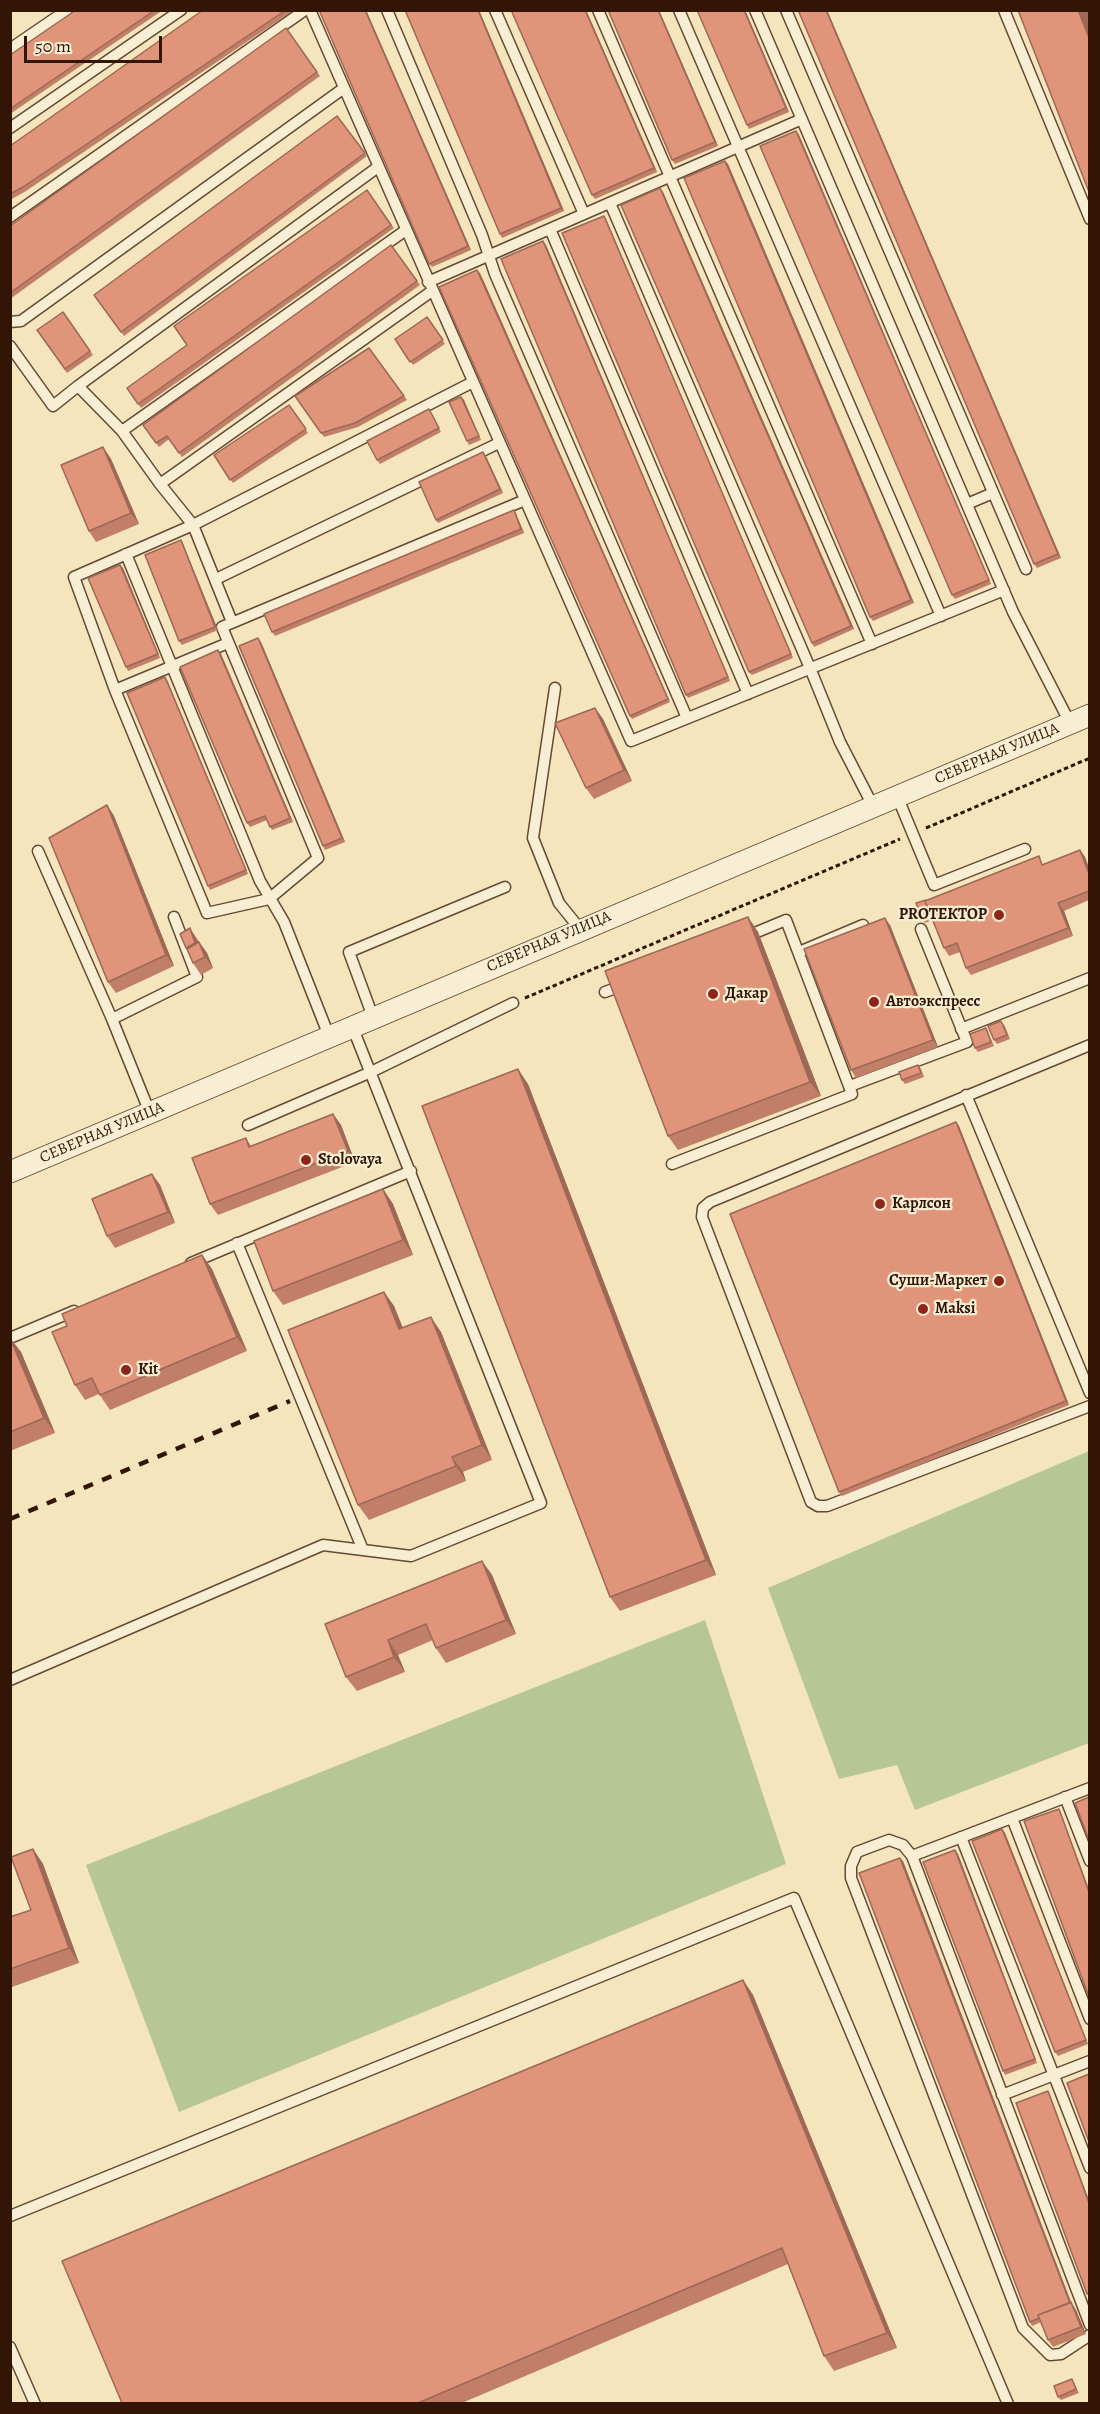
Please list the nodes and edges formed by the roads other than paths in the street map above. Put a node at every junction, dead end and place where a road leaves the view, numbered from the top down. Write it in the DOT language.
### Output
graph roads {
  1 [pos="67,10"];
  2 [pos="181,10"];
  3 [pos="308,10"];
  4 [pos="387,10"];
  5 [pos="495,10"];
  6 [pos="598,10"];
  7 [pos="679,10"];
  8 [pos="755,10"];
  9 [pos="786,10"];
  10 [pos="1004,10"];
  11 [pos="11,48"];
  12 [pos="344,88"];
  13 [pos="802,119"];
  14 [pos="10,128"];
  15 [pos="738,147"];
  16 [pos="378,167"];
  17 [pos="670,176"];
  18 [pos="610,203"];
  19 [pos="584,214"];
  20 [pos="10,217"];
  21 [pos="1089,219"];
  22 [pos="550,229"];
  23 [pos="406,230"];
  24 [pos="489,256"];
  25 [pos="430,287"];
  26 [pos="10,322"];
  27 [pos="10,346"];
  28 [pos="473,382"];
  29 [pos="78,386"];
  30 [pos="122,431"];
  31 [pos="500,443"];
  32 [pos="160,483"];
  33 [pos="993,493"];
  34 [pos="525,500"];
  35 [pos="967,504"];
  36 [pos="193,525"];
  37 [pos="126,554"];
  38 [pos="1026,569"];
  39 [pos="216,579"];
  40 [pos="1004,590"];
  41 [pos="941,616"];
  42 [pos="232,622"];
  43 [pos="228,643"];
  44 [pos="872,644"];
  45 [pos="171,667"];
  46 [pos="810,668"];
  47 [pos="555,688"];
  48 [pos="115,690"];
  49 [pos="748,694"];
  50 [pos="687,718"];
  51 [pos="1080,719"];
  52 [pos="897,796"];
  53 [pos="873,806"];
  54 [pos="1025,849"];
  55 [pos="38,851"];
  56 [pos="505,887"];
  57 [pos="269,898"];
  58 [pos="174,917"];
  59 [pos="862,925"];
  60 [pos="580,929"];
  61 [pos="921,929"];
  62 [pos="733,942"];
  63 [pos="798,952"];
  64 [pos="1089,978"];
  65 [pos="637,980"];
  66 [pos="605,992"];
  67 [pos="513,1003"];
  68 [pos="373,1017"];
  69 [pos="112,1019"];
  70 [pos="352,1026"];
  71 [pos="961,1029"];
  72 [pos="329,1036"];
  73 [pos="1089,1045"];
  74 [pos="371,1072"];
  75 [pos="850,1086"];
  76 [pos="966,1095"];
  77 [pos="150,1113"];
  78 [pos="248,1125"];
  79 [pos="672,1164"];
  80 [pos="411,1171"];
  81 [pos="10,1172"];
  82 [pos="237,1243"];
  83 [pos="183,1266"];
  84 [pos="86,1306"];
  85 [pos="10,1338"];
  86 [pos="1089,1393"];
  87 [pos="1089,1406"];
  88 [pos="363,1550"];
  89 [pos="10,1680"];
  90 [pos="1089,1788"];
  91 [pos="1065,1797"];
  92 [pos="1012,1818"];
  93 [pos="962,1837"];
  94 [pos="912,1856"];
  95 [pos="1089,1861"];
  96 [pos="1089,2019"];
  97 [pos="1089,2061"];
  98 [pos="1054,2075"];
  99 [pos="1002,2095"];
  100 [pos="1089,2168"];
  101 [pos="10,2216"];
  102 [pos="1089,2325"];
  103 [pos="1089,2335"];
  104 [pos="10,2347"];
  105 [pos="35,2403"];
  106 [pos="1008,2403"];
  1 -- 11 [label="lane"];
  2 -- 14 [label="lane"];
  3 -- 12 [label="lane"];
  3 -- 20 [label="lane"];
  4 -- 24 [label="lane"];
  5 -- 19 [label="lane"];
  6 -- 17 [label="lane"];
  7 -- 15 [label="lane"];
  8 -- 13 [label="lane"];
  9 -- 33 [label="lane"];
  10 -- 21 [label="lane"];
  12 -- 16 [label="lane"];
  12 -- 26 [label="lane"];
  13 -- 15 [label="lane"];
  13 -- 35 [label="lane"];
  15 -- 17 [label="lane"];
  15 -- 41 [label="lane"];
  16 -- 23 [label="lane"];
  16 -- 29 [label="lane"];
  17 -- 18 [label="lane"];
  17 -- 44 [label="lane"];
  18 -- 19 [label="lane"];
  18 -- 46 [label="lane"];
  19 -- 22 [label="lane"];
  22 -- 24 [label="lane"];
  22 -- 49 [label="lane"];
  23 -- 25 [label="lane"];
  23 -- 30 [label="lane"];
  24 -- 25 [label="lane"];
  24 -- 50 [label="lane"];
  25 -- 28 [label="lane"];
  25 -- 32 [label="lane"];
  27 -- 29 [label="lane"];
  28 -- 31 [label="lane"];
  28 -- 36 [label="lane"];
  29 -- 30 [label="lane"];
  30 -- 32 [label="lane"];
  31 -- 34 [label="lane"];
  31 -- 39 [label="lane"];
  32 -- 36 [label="lane"];
  33 -- 35 [label="lane"];
  33 -- 38 [label="lane"];
  34 -- 42 [label="lane"];
  34 -- 50 [label="lane"];
  35 -- 40 [label="lane"];
  36 -- 37 [label="lane"];
  36 -- 39 [label="lane"];
  37 -- 45 [label="lane"];
  37 -- 48 [label="lane"];
  39 -- 42 [label="lane"];
  40 -- 41 [label="lane"];
  40 -- 51 [label="lane"];
  41 -- 44 [label="lane"];
  42 -- 43 [label="lane"];
  43 -- 45 [label="lane"];
  43 -- 57 [label="lane"];
  44 -- 46 [label="lane"];
  45 -- 48 [label="lane"];
  45 -- 57 [label="lane"];
  46 -- 49 [label="lane"];
  46 -- 53 [label="lane"];
  47 -- 60 [label="lane"];
  48 -- 57 [label="lane"];
  49 -- 50 [label="lane"];
  51 -- 52 [label="street, СЕВЕРНАЯ УЛИЦА"];
  52 -- 53 [label="street, СЕВЕРНАЯ УЛИЦА"];
  52 -- 54 [label="lane"];
  53 -- 60 [label="street, СЕВЕРНАЯ УЛИЦА"];
  55 -- 69 [label="lane"];
  56 -- 68 [label="lane"];
  57 -- 72 [label="lane"];
  58 -- 69 [label="lane"];
  59 -- 63 [label="lane"];
  60 -- 68 [label="street, СЕВЕРНАЯ УЛИЦА"];
  61 -- 71 [label="lane"];
  62 -- 63 [label="lane"];
  63 -- 75 [label="lane"];
  64 -- 71 [label="lane"];
  65 -- 66 [label="lane"];
  67 -- 74 [label="lane"];
  68 -- 70 [label="street, СЕВЕРНАЯ УЛИЦА"];
  69 -- 77 [label="lane"];
  70 -- 72 [label="street, СЕВЕРНАЯ УЛИЦА"];
  70 -- 74 [label="lane"];
  71 -- 75 [label="lane"];
  72 -- 77 [label="street, СЕВЕРНАЯ УЛИЦА"];
  73 -- 76 [label="lane"];
  74 -- 78 [label="lane"];
  74 -- 80 [label="lane"];
  75 -- 79 [label="lane"];
  76 -- 86 [label="lane"];
  76 -- 87 [label="lane"];
  77 -- 81 [label="street, СЕВЕРНАЯ УЛИЦА"];
  80 -- 82 [label="lane"];
  80 -- 88 [label="lane"];
  82 -- 83 [label="lane"];
  82 -- 88 [label="lane"];
  84 -- 85 [label="lane"];
  88 -- 89 [label="lane"];
  90 -- 91 [label="lane"];
  91 -- 92 [label="lane"];
  91 -- 95 [label="lane"];
  92 -- 93 [label="lane"];
  92 -- 96 [label="lane"];
  93 -- 94 [label="lane"];
  93 -- 98 [label="lane"];
  94 -- 99 [label="lane"];
  94 -- 103 [label="lane"];
  97 -- 98 [label="lane"];
  98 -- 99 [label="lane"];
  98 -- 100 [label="lane"];
  99 -- 102 [label="lane"];
  101 -- 106 [label="lane"];
  104 -- 105 [label="lane"];
}
